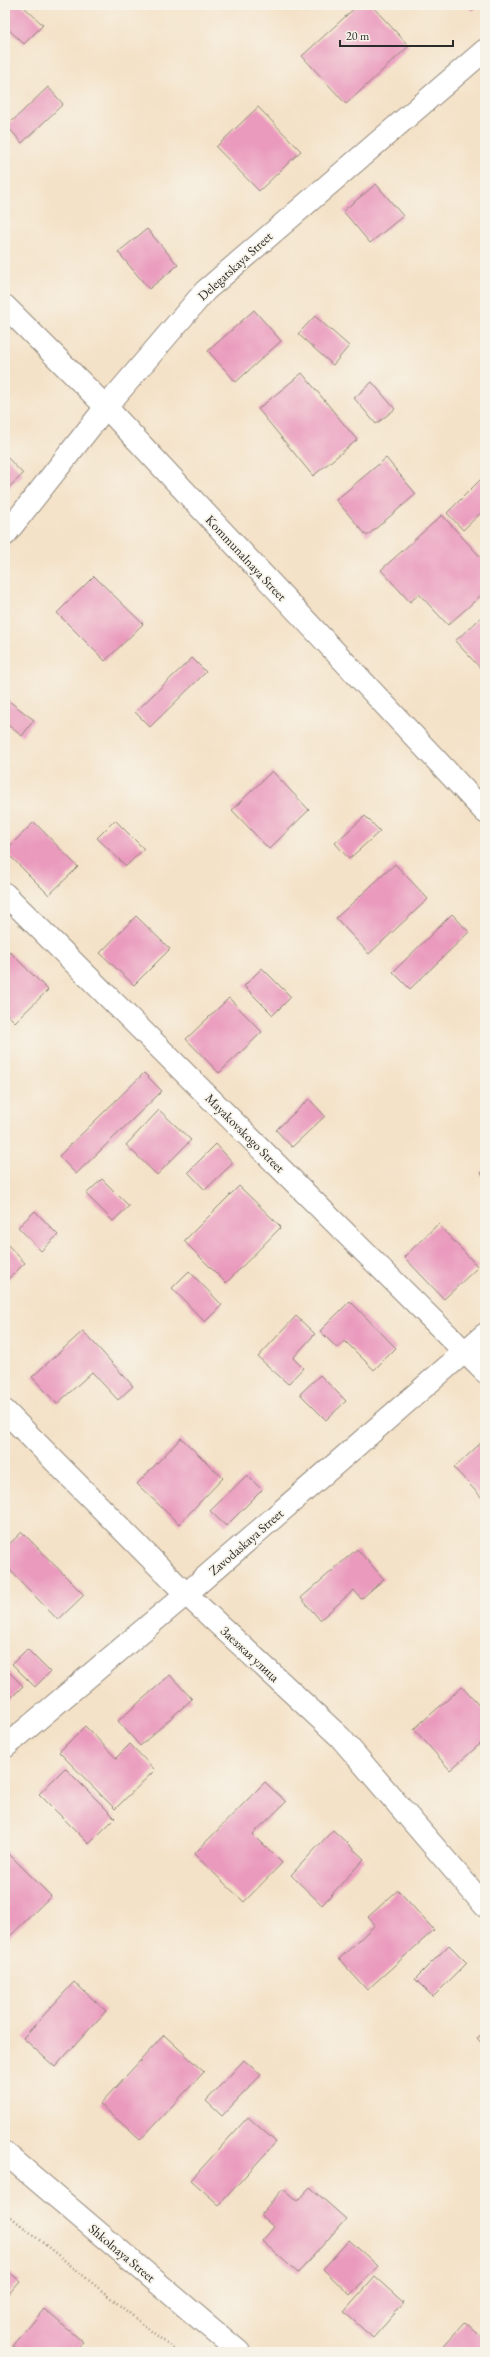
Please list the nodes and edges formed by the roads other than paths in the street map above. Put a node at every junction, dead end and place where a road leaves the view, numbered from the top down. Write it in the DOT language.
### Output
graph roads {
  1 [pos="485,50"];
  2 [pos="5,306"];
  3 [pos="106,407"];
  4 [pos="5,535"];
  5 [pos="485,812"];
  6 [pos="5,894"];
  7 [pos="485,1334"];
  8 [pos="465,1351"];
  9 [pos="485,1372"];
  10 [pos="5,1411"];
  11 [pos="186,1594"];
  12 [pos="5,1747"];
  13 [pos="485,1906"];
  14 [pos="5,2154"];
  15 [pos="239,2352"];
  1 -- 3 [label="street, Delegatskaya Street"];
  2 -- 3 [label="street, Kommunalnaya Street"];
  3 -- 4 [label="street, Delegatskaya Street"];
  3 -- 5 [label="street, Kommunalnaya Street"];
  6 -- 8 [label="street, Mayakovskogo Street"];
  7 -- 8 [label="street, Zavodaskaya Street"];
  8 -- 9 [label="street, Mayakovskogo Street"];
  8 -- 11 [label="street, Zavodaskaya Street"];
  10 -- 11 [label="street, Заезжая улица"];
  11 -- 12 [label="street, Zavodaskaya Street"];
  11 -- 13 [label="street, Заезжая улица"];
  14 -- 15 [label="street, Shkolnaya Street"];
}
